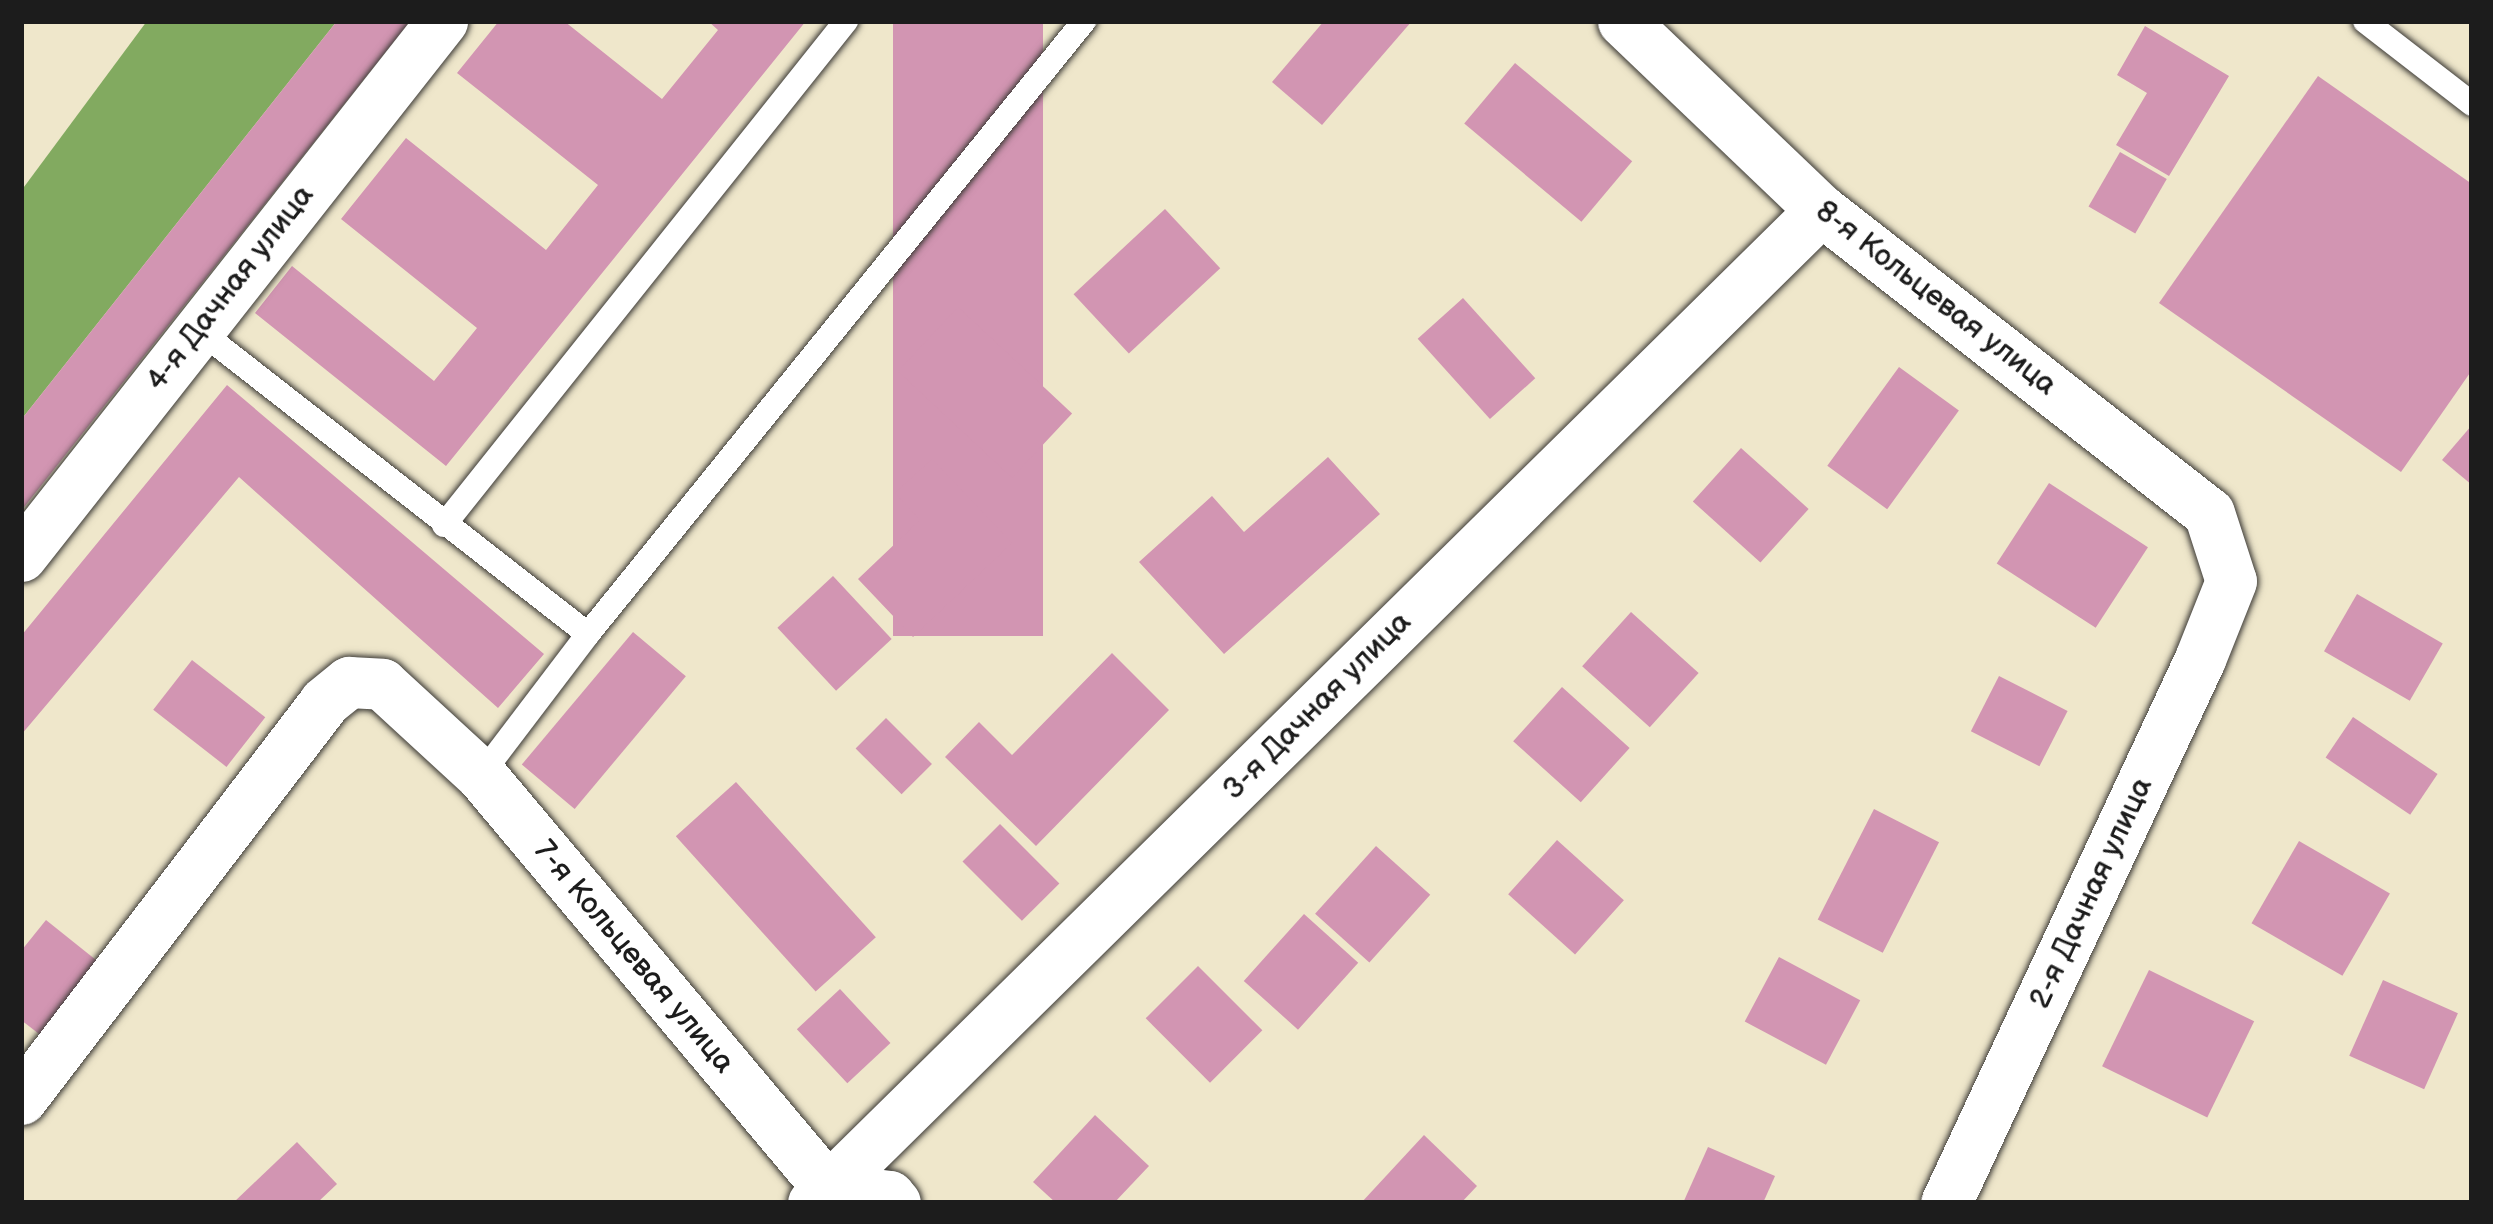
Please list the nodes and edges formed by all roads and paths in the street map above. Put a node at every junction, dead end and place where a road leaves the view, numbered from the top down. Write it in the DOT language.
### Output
graph roads {
  1 [pos="442,21"];
  2 [pos="846,21"];
  3 [pos="1084,21"];
  4 [pos="1623,21"];
  5 [pos="2365,21"];
  6 [pos="2472,104"];
  7 [pos="1821,210"];
  8 [pos="196,328"];
  9 [pos="444,525"];
  10 [pos="21,556"];
  11 [pos="2231,581"];
  12 [pos="587,634"];
  13 [pos="481,775"];
  14 [pos="21,1099"];
  15 [pos="821,1196"];
  16 [pos="895,1203"];
  17 [pos="1946,1203"];
  1 -- 8 [label="street, 4-я Дачная улица"];
  2 -- 9 [label="lane"];
  3 -- 12 [label="lane"];
  4 -- 7 [label="street, 8-я Кольцевая улица"];
  5 -- 6 [label="lane"];
  7 -- 11 [label="street, 8-я Кольцевая улица"];
  7 -- 15 [label="street, 3-я Дачная улица"];
  8 -- 9 [label="lane"];
  8 -- 10 [label="street, 4-я Дачная улица"];
  9 -- 12 [label="lane"];
  11 -- 17 [label="street, 2-я Дачная улица"];
  12 -- 13 [label="lane"];
  13 -- 14 [label="street, 7-я Кольцевая улица"];
  13 -- 15 [label="street, 7-я Кольцевая улица"];
  15 -- 16 [label="street"];
}
